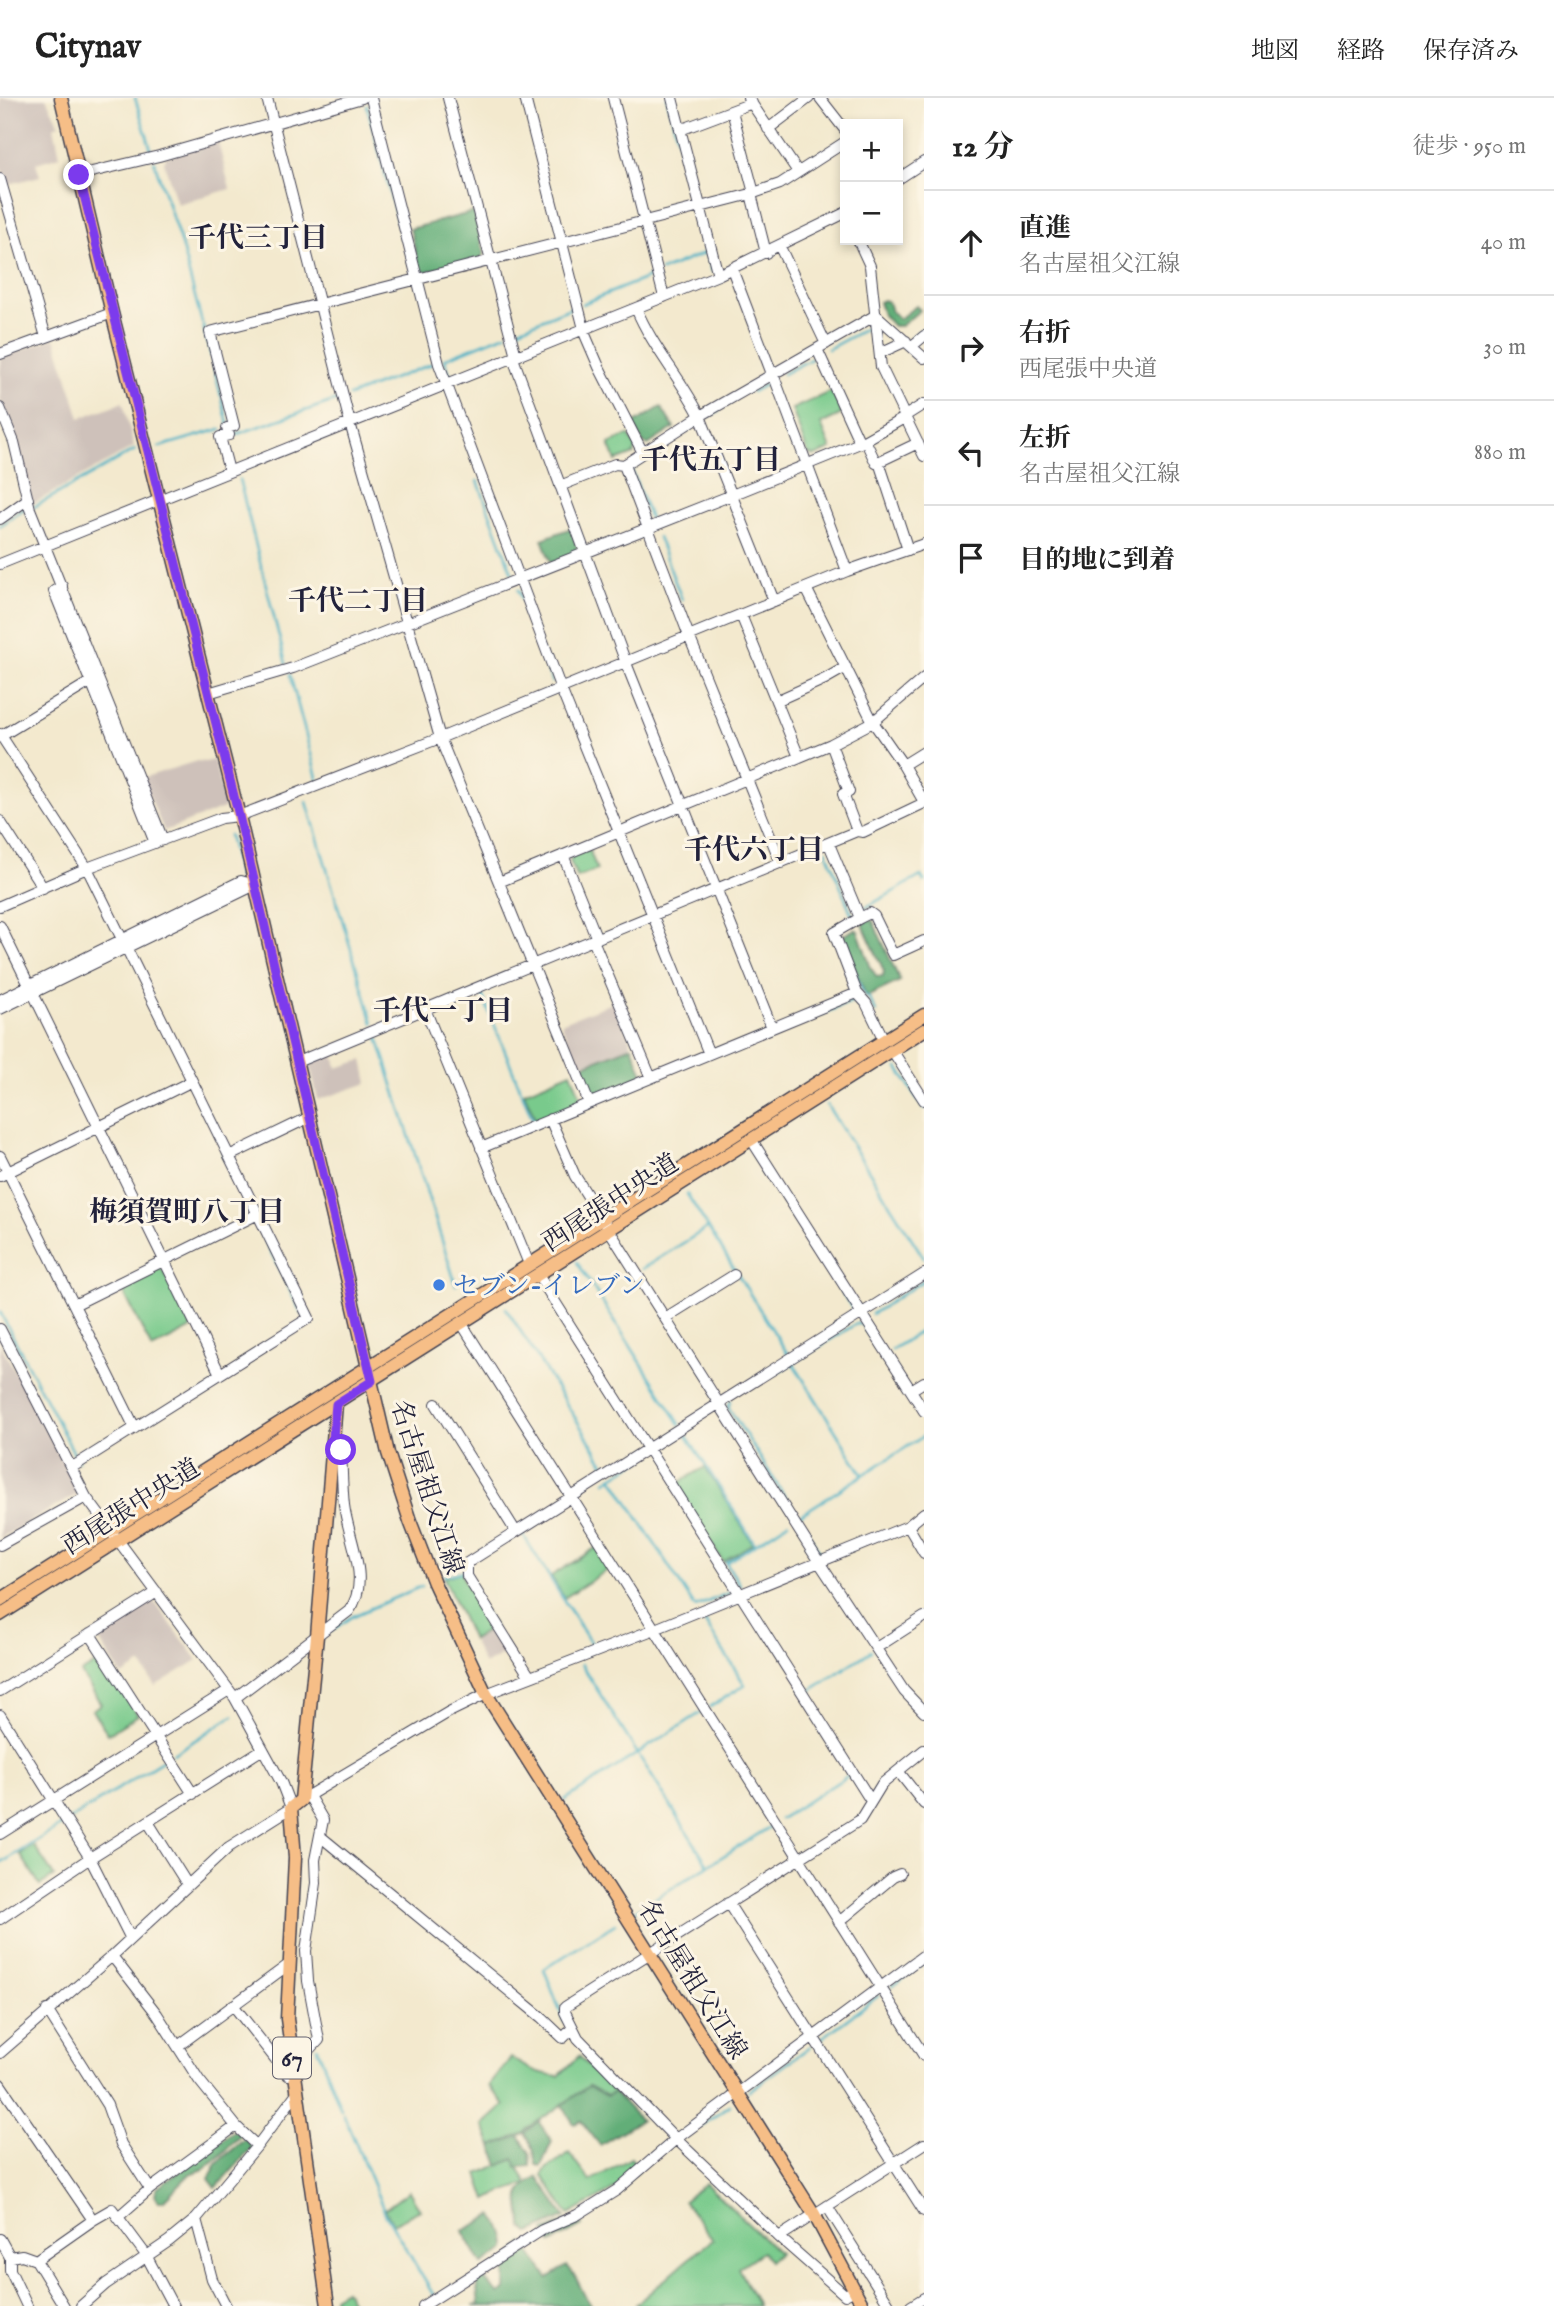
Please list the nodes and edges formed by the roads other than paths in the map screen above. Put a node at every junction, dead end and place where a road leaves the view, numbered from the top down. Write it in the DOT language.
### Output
graph roads {
  1 [pos="61,98"];
  2 [pos="267,98"];
  3 [pos="362,98"];
  4 [pos="371,98"];
  5 [pos="448,98"];
  6 [pos="525,98"];
  7 [pos="613,98"];
  8 [pos="672,98"];
  9 [pos="809,98"];
  10 [pos="820,98"];
  11 [pos="750,101"];
  12 [pos="732,111"];
  13 [pos="274,122"];
  14 [pos="840,124"];
  15 [pos="768,129"];
  16 [pos="680,130"];
  17 [pos="840,145"];
  18 [pos="924,162"];
  19 [pos="798,172"];
  20 [pos="79,175"];
  21 [pos="903,176"];
  22 [pos="0,179"];
  23 [pos="752,194"];
  24 [pos="701,207"];
  25 [pos="840,217"];
  26 [pos="644,222"];
  27 [pos="561,243"];
  28 [pos="860,245"];
  29 [pos="780,247"];
  30 [pos="766,253"];
  31 [pos="491,261"];
  32 [pos="732,269"];
  33 [pos="718,275"];
  34 [pos="418,279"];
  35 [pos="664,297"];
  36 [pos="319,304"];
  37 [pos="636,308"];
  38 [pos="112,313"];
  39 [pos="876,315"];
  40 [pos="583,329"];
  41 [pos="924,336"];
  42 [pos="46,337"];
  43 [pos="909,343"];
  44 [pos="821,346"];
  45 [pos="880,353"];
  46 [pos="0,354"];
  47 [pos="515,357"];
  48 [pos="924,358"];
  49 [pos="773,374"];
  50 [pos="447,384"];
  51 [pos="924,404"];
  52 [pos="0,408"];
  53 [pos="700,416"];
  54 [pos="905,417"];
  55 [pos="350,423"];
  56 [pos="863,441"];
  57 [pos="918,443"];
  58 [pos="643,453"];
  59 [pos="924,456"];
  60 [pos="878,462"];
  61 [pos="624,465"];
  62 [pos="807,465"];
  63 [pos="229,471"];
  64 [pos="559,486"];
  65 [pos="732,495"];
  66 [pos="28,499"];
  67 [pos="160,499"];
  68 [pos="0,519"];
  69 [pos="648,528"];
  70 [pos="924,544"];
  71 [pos="46,545"];
  72 [pos="908,550"];
  73 [pos="585,553"];
  74 [pos="0,564"];
  75 [pos="847,571"];
  76 [pos="519,579"];
  77 [pos="806,588"];
  78 [pos="774,601"];
  79 [pos="741,615"];
  80 [pos="408,621"];
  81 [pos="689,636"];
  82 [pos="626,663"];
  83 [pos="846,667"];
  84 [pos="93,677"];
  85 [pos="924,678"];
  86 [pos="561,689"];
  87 [pos="208,693"];
  88 [pos="776,701"];
  89 [pos="873,722"];
  90 [pos="0,734"];
  91 [pos="440,738"];
  92 [pos="831,744"];
  93 [pos="924,751"];
  94 [pos="799,757"];
  95 [pos="903,765"];
  96 [pos="747,778"];
  97 [pos="924,804"];
  98 [pos="682,805"];
  99 [pos="239,816"];
  100 [pos="0,821"];
  101 [pos="857,831"];
  102 [pos="619,832"];
  103 [pos="159,841"];
  104 [pos="829,844"];
  105 [pos="563,855"];
  106 [pos="781,863"];
  107 [pos="87,869"];
  108 [pos="499,882"];
  109 [pos="255,885"];
  110 [pos="43,888"];
  111 [pos="717,890"];
  112 [pos="0,906"];
  113 [pos="653,916"];
  114 [pos="860,918"];
  115 [pos="0,926"];
  116 [pos="595,939"];
  117 [pos="924,940"];
  118 [pos="124,944"];
  119 [pos="533,965"];
  120 [pos="31,989"];
  121 [pos="857,993"];
  122 [pos="0,1000"];
  123 [pos="0,1009"];
  124 [pos="425,1009"];
  125 [pos="924,1015"];
  126 [pos="772,1028"];
  127 [pos="924,1030"];
  128 [pos="888,1045"];
  129 [pos="709,1054"];
  130 [pos="297,1062"];
  131 [pos="651,1078"];
  132 [pos="192,1081"];
  133 [pos="924,1100"];
  134 [pos="589,1103"];
  135 [pos="310,1116"];
  136 [pos="550,1119"];
  137 [pos="99,1127"];
  138 [pos="751,1139"];
  139 [pos="481,1148"];
  140 [pos="0,1156"];
  141 [pos="229,1156"];
  142 [pos="4,1174"];
  143 [pos="258,1214"];
  144 [pos="602,1218"];
  145 [pos="609,1230"];
  146 [pos="164,1260"];
  147 [pos="529,1264"];
  148 [pos="924,1274"];
  149 [pos="538,1275"];
  150 [pos="734,1275"];
  151 [pos="74,1305"];
  152 [pos="862,1314"];
  153 [pos="665,1318"];
  154 [pos="462,1324"];
  155 [pos="0,1329"];
  156 [pos="368,1365"];
  157 [pos="220,1374"];
  158 [pos="372,1381"];
  159 [pos="924,1382"];
  160 [pos="911,1390"];
  161 [pos="336,1404"];
  162 [pos="436,1404"];
  163 [pos="719,1404"];
  164 [pos="924,1411"];
  165 [pos="135,1428"];
  166 [pos="648,1448"];
  167 [pos="332,1449"];
  168 [pos="76,1465"];
  169 [pos="86,1497"];
  170 [pos="572,1497"];
  171 [pos="924,1513"];
  172 [pos="908,1526"];
  173 [pos="516,1532"];
  174 [pos="114,1536"];
  175 [pos="0,1545"];
  176 [pos="924,1553"];
  177 [pos="819,1562"];
  178 [pos="157,1592"];
  179 [pos="740,1594"];
  180 [pos="0,1600"];
  181 [pos="0,1615"];
  182 [pos="924,1617"];
  183 [pos="655,1629"];
  184 [pos="90,1634"];
  185 [pos="317,1636"];
  186 [pos="876,1648"];
  187 [pos="530,1677"];
  188 [pos="0,1691"];
  189 [pos="232,1694"];
  190 [pos="486,1694"];
  191 [pos="923,1708"];
  192 [pos="0,1715"];
  193 [pos="156,1736"];
  194 [pos="264,1749"];
  195 [pos="924,1750"];
  196 [pos="898,1771"];
  197 [pos="193,1794"];
  198 [pos="53,1800"];
  199 [pos="300,1801"];
  200 [pos="871,1801"];
  201 [pos="924,1804"];
  202 [pos="148,1822"];
  203 [pos="0,1834"];
  204 [pos="320,1836"];
  205 [pos="90,1858"];
  206 [pos="799,1858"];
  207 [pos="900,1874"];
  208 [pos="187,1884"];
  209 [pos="728,1903"];
  210 [pos="0,1919"];
  211 [pos="839,1922"];
  212 [pos="130,1937"];
  213 [pos="649,1953"];
  214 [pos="924,1955"];
  215 [pos="112,1956"];
  216 [pos="288,1965"];
  217 [pos="880,1987"];
  218 [pos="233,2006"];
  219 [pos="47,2010"];
  220 [pos="573,2028"];
  221 [pos="813,2037"];
  222 [pos="178,2046"];
  223 [pos="0,2053"];
  224 [pos="924,2056"];
  225 [pos="294,2074"];
  226 [pos="0,2084"];
  227 [pos="737,2093"];
  228 [pos="296,2094"];
  229 [pos="236,2126"];
  230 [pos="676,2139"];
  231 [pos="924,2144"];
  232 [pos="257,2146"];
  233 [pos="894,2163"];
  234 [pos="150,2189"];
  235 [pos="827,2206"];
  236 [pos="924,2211"];
  237 [pos="814,2214"];
  238 [pos="118,2217"];
  239 [pos="196,2219"];
  240 [pos="93,2220"];
  241 [pos="779,2236"];
  242 [pos="0,2239"];
  243 [pos="146,2255"];
  244 [pos="10,2257"];
  245 [pos="36,2260"];
  246 [pos="855,2290"];
  247 [pos="924,2298"];
  248 [pos="27,2306"];
  249 [pos="64,2306"];
  250 [pos="81,2306"];
  251 [pos="173,2306"];
  252 [pos="226,2306"];
  253 [pos="328,2306"];
  254 [pos="423,2306"];
  255 [pos="863,2306"];
  256 [pos="890,2306"];
  257 [pos="911,2306"];
  1 -- 20 [label="main road, 名古屋祖父江線"];
  2 -- 13 [label="street"];
  3 -- 13 [label="street"];
  4 -- 34 [label="street"];
  5 -- 31 [label="street"];
  6 -- 27 [label="street"];
  7 -- 26 [label="street"];
  8 -- 16 [label="street"];
  9 -- 15 [label="street"];
  10 -- 14 [label="street"];
  11 -- 12 [label="street"];
  11 -- 15 [label="street"];
  12 -- 16 [label="street"];
  12 -- 23 [label="street"];
  13 -- 20 [label="street"];
  13 -- 36 [label="street"];
  15 -- 19 [label="street"];
  16 -- 24 [label="street"];
  17 -- 19 [label="street"];
  18 -- 21 [label="street"];
  19 -- 23 [label="street"];
  20 -- 38 [label="main road, 名古屋祖父江線"];
  22 -- 42 [label="street"];
  23 -- 24 [label="street"];
  23 -- 30 [label="street"];
  24 -- 26 [label="street"];
  24 -- 33 [label="street"];
  25 -- 29 [label="street"];
  26 -- 27 [label="street"];
  26 -- 35 [label="street"];
  27 -- 31 [label="street"];
  27 -- 40 [label="street"];
  28 -- 39 [label="street"];
  29 -- 30 [label="street"];
  29 -- 44 [label="street"];
  30 -- 32 [label="street"];
  31 -- 34 [label="street"];
  31 -- 47 [label="street"];
  32 -- 33 [label="street"];
  32 -- 49 [label="street"];
  33 -- 35 [label="street"];
  34 -- 36 [label="street"];
  34 -- 50 [label="street"];
  35 -- 37 [label="street"];
  36 -- 55 [label="street"];
  36 -- 63 [label="street"];
  37 -- 40 [label="street"];
  37 -- 53 [label="street"];
  38 -- 42 [label="street"];
  38 -- 67 [label="main road, 名古屋祖父江線"];
  39 -- 43 [label="street"];
  39 -- 44 [label="street"];
  39 -- 45 [label="street"];
  40 -- 47 [label="street"];
  40 -- 58 [label="street"];
  41 -- 43 [label="street"];
  42 -- 46 [label="street"];
  43 -- 45 [label="street"];
  43 -- 48 [label="street"];
  44 -- 49 [label="street"];
  44 -- 56 [label="street"];
  45 -- 54 [label="street"];
  47 -- 50 [label="street"];
  47 -- 64 [label="street"];
  49 -- 53 [label="street"];
  49 -- 62 [label="street"];
  50 -- 55 [label="street"];
  50 -- 76 [label="street"];
  51 -- 54 [label="street"];
  52 -- 66 [label="street"];
  53 -- 58 [label="street"];
  53 -- 65 [label="street"];
  54 -- 56 [label="street"];
  54 -- 57 [label="street"];
  55 -- 63 [label="street"];
  55 -- 80 [label="street"];
  56 -- 60 [label="street"];
  56 -- 62 [label="street"];
  57 -- 59 [label="street"];
  57 -- 60 [label="street"];
  58 -- 61 [label="street"];
  60 -- 72 [label="street"];
  61 -- 64 [label="street"];
  61 -- 69 [label="street"];
  62 -- 65 [label="street"];
  62 -- 75 [label="street"];
  63 -- 67 [label="street"];
  64 -- 73 [label="street"];
  65 -- 69 [label="street"];
  65 -- 78 [label="street"];
  66 -- 68 [label="street"];
  66 -- 71 [label="street"];
  67 -- 71 [label="street"];
  67 -- 87 [label="main road, 名古屋祖父江線"];
  69 -- 73 [label="street"];
  69 -- 81 [label="street"];
  70 -- 72 [label="street"];
  71 -- 74 [label="street"];
  71 -- 84 [label="street"];
  72 -- 75 [label="street"];
  73 -- 76 [label="street"];
  73 -- 82 [label="street"];
  75 -- 77 [label="street"];
  76 -- 80 [label="street"];
  76 -- 86 [label="street"];
  77 -- 78 [label="street"];
  77 -- 83 [label="street"];
  78 -- 79 [label="street"];
  79 -- 81 [label="street"];
  79 -- 88 [label="street"];
  80 -- 87 [label="street"];
  80 -- 91 [label="street"];
  81 -- 82 [label="street"];
  81 -- 96 [label="street"];
  82 -- 86 [label="street"];
  82 -- 98 [label="street"];
  83 -- 88 [label="street"];
  83 -- 89 [label="street"];
  84 -- 90 [label="street"];
  84 -- 103 [label="street"];
  85 -- 89 [label="street"];
  86 -- 91 [label="street"];
  86 -- 102 [label="street"];
  87 -- 99 [label="main road, 名古屋祖父江線"];
  88 -- 94 [label="street"];
  89 -- 92 [label="street"];
  89 -- 95 [label="street"];
  90 -- 107 [label="street"];
  91 -- 99 [label="street"];
  91 -- 108 [label="street"];
  92 -- 94 [label="street"];
  92 -- 101 [label="street"];
  93 -- 95 [label="street"];
  94 -- 96 [label="street"];
  95 -- 97 [label="street"];
  96 -- 98 [label="street"];
  96 -- 106 [label="street"];
  97 -- 101 [label="street"];
  98 -- 102 [label="street"];
  98 -- 111 [label="street"];
  99 -- 103 [label="street"];
  99 -- 109 [label="main road, 名古屋祖父江線"];
  100 -- 110 [label="street"];
  101 -- 104 [label="street"];
  102 -- 105 [label="street"];
  102 -- 113 [label="street"];
  103 -- 107 [label="street"];
  104 -- 106 [label="street"];
  104 -- 114 [label="street"];
  105 -- 108 [label="street"];
  105 -- 116 [label="street"];
  106 -- 111 [label="street"];
  107 -- 110 [label="street"];
  107 -- 118 [label="street"];
  108 -- 119 [label="street"];
  109 -- 118 [label="street"];
  109 -- 130 [label="main road, 名古屋祖父江線"];
  110 -- 112 [label="street"];
  111 -- 113 [label="street"];
  111 -- 126 [label="street"];
  113 -- 116 [label="street"];
  113 -- 129 [label="street"];
  114 -- 117 [label="street"];
  114 -- 121 [label="street"];
  115 -- 120 [label="street"];
  116 -- 119 [label="street"];
  116 -- 131 [label="street"];
  118 -- 120 [label="street"];
  118 -- 132 [label="street"];
  119 -- 124 [label="street"];
  119 -- 134 [label="street"];
  120 -- 122 [label="street"];
  120 -- 123 [label="street"];
  120 -- 137 [label="street"];
  121 -- 126 [label="street"];
  121 -- 128 [label="street"];
  124 -- 130 [label="street"];
  124 -- 139 [label="street"];
  125 -- 128 [label="main road, 西尾張中央道"];
  126 -- 129 [label="street"];
  127 -- 128 [label="main road, 西尾張中央道"];
  128 -- 133 [label="street"];
  128 -- 138 [label="main road, 西尾張中央道"];
  128 -- 144 [label="main road, 西尾張中央道"];
  129 -- 131 [label="street"];
  130 -- 135 [label="main road, 名古屋祖父江線"];
  131 -- 134 [label="street"];
  132 -- 137 [label="street"];
  132 -- 141 [label="street"];
  134 -- 136 [label="street"];
  135 -- 141 [label="street"];
  135 -- 156 [label="main road, 名古屋祖父江線"];
  136 -- 139 [label="street"];
  136 -- 144 [label="street"];
  137 -- 142 [label="street"];
  137 -- 146 [label="street"];
  138 -- 145 [label="main road, 西尾張中央道"];
  138 -- 152 [label="street"];
  139 -- 147 [label="street"];
  140 -- 142 [label="street"];
  141 -- 143 [label="street"];
  142 -- 151 [label="street"];
  143 -- 146 [label="street"];
  143 -- 157 [label="street"];
  144 -- 145 [label="street"];
  144 -- 147 [label="main road, 西尾張中央道"];
  145 -- 149 [label="main road, 西尾張中央道"];
  145 -- 153 [label="street"];
  146 -- 151 [label="street"];
  146 -- 157 [label="street"];
  147 -- 156 [label="main road, 西尾張中央道"];
  148 -- 152 [label="street"];
  149 -- 154 [label="main road, 西尾張中央道"];
  149 -- 166 [label="street"];
  150 -- 153 [label="street"];
  151 -- 165 [label="street"];
  152 -- 160 [label="street"];
  152 -- 163 [label="street"];
  153 -- 163 [label="street"];
  154 -- 158 [label="main road, 西尾張中央道"];
  154 -- 170 [label="street"];
  155 -- 168 [label="street"];
  156 -- 158 [label="main road, 名古屋祖父江線"];
  156 -- 174 [label="main road, 西尾張中央道"];
  157 -- 165 [label="street"];
  158 -- 161 [label="main road, 西尾張中央道"];
  158 -- 190 [label="main road, 名古屋祖父江線"];
  159 -- 160 [label="street"];
  160 -- 164 [label="street"];
  161 -- 167 [label="main road, 67"];
  161 -- 174 [label="main road, 西尾張中央道"];
  162 -- 173 [label="street"];
  163 -- 166 [label="street"];
  163 -- 177 [label="street"];
  165 -- 168 [label="street"];
  166 -- 170 [label="street"];
  166 -- 179 [label="street"];
  167 -- 185 [label="main road, 67"];
  167 -- 185 [label="street"];
  168 -- 169 [label="street"];
  169 -- 174 [label="street"];
  169 -- 175 [label="street"];
  170 -- 173 [label="street"];
  170 -- 183 [label="street"];
  171 -- 172 [label="street"];
  172 -- 176 [label="street"];
  172 -- 177 [label="street"];
  173 -- 187 [label="street"];
  174 -- 178 [label="street"];
  174 -- 180 [label="main road, 西尾張中央道"];
  174 -- 181 [label="main road, 西尾張中央道"];
  177 -- 179 [label="street"];
  177 -- 186 [label="street"];
  178 -- 184 [label="street"];
  178 -- 189 [label="street"];
  179 -- 183 [label="street"];
  179 -- 200 [label="street"];
  182 -- 186 [label="street"];
  183 -- 187 [label="street"];
  183 -- 206 [label="street"];
  184 -- 188 [label="street"];
  184 -- 193 [label="street"];
  185 -- 189 [label="street"];
  185 -- 199 [label="main road, 67"];
  186 -- 191 [label="street"];
  187 -- 190 [label="street"];
  189 -- 193 [label="street"];
  189 -- 194 [label="street"];
  190 -- 199 [label="street"];
  190 -- 213 [label="main road, 名古屋祖父江線"];
  192 -- 198 [label="street"];
  193 -- 197 [label="street"];
  193 -- 198 [label="street"];
  194 -- 197 [label="street"];
  194 -- 199 [label="street"];
  195 -- 196 [label="street"];
  196 -- 200 [label="street"];
  196 -- 201 [label="street"];
  197 -- 202 [label="street"];
  198 -- 203 [label="street"];
  198 -- 205 [label="street"];
  199 -- 204 [label="street"];
  199 -- 208 [label="street"];
  199 -- 216 [label="main road, 67"];
  200 -- 206 [label="street"];
  202 -- 205 [label="street"];
  202 -- 208 [label="street"];
  204 -- 220 [label="street"];
  204 -- 225 [label="street"];
  205 -- 210 [label="street"];
  205 -- 212 [label="street"];
  206 -- 209 [label="street"];
  206 -- 211 [label="street"];
  207 -- 211 [label="street"];
  208 -- 212 [label="street"];
  209 -- 213 [label="street"];
  209 -- 221 [label="street"];
  211 -- 217 [label="street"];
  212 -- 215 [label="street"];
  213 -- 220 [label="street"];
  213 -- 227 [label="main road, 名古屋祖父江線"];
  214 -- 217 [label="street"];
  215 -- 219 [label="street"];
  215 -- 222 [label="street"];
  216 -- 218 [label="street"];
  216 -- 225 [label="main road, 67"];
  217 -- 221 [label="street"];
  217 -- 224 [label="street"];
  218 -- 222 [label="street"];
  218 -- 225 [label="street"];
  219 -- 223 [label="street"];
  219 -- 234 [label="street"];
  220 -- 230 [label="street"];
  221 -- 227 [label="street"];
  221 -- 233 [label="street"];
  222 -- 229 [label="street"];
  225 -- 228 [label="main road, 67"];
  226 -- 240 [label="street"];
  227 -- 230 [label="street"];
  227 -- 237 [label="main road, 名古屋祖父江線"];
  228 -- 232 [label="street"];
  228 -- 253 [label="main road, 67"];
  229 -- 232 [label="street"];
  229 -- 234 [label="street"];
  230 -- 241 [label="street"];
  230 -- 254 [label="street"];
  231 -- 233 [label="street"];
  232 -- 239 [label="street"];
  233 -- 235 [label="street"];
  233 -- 236 [label="street"];
  234 -- 238 [label="street"];
  235 -- 237 [label="street"];
  235 -- 256 [label="street"];
  237 -- 241 [label="street"];
  237 -- 246 [label="main road, 名古屋祖父江線"];
  238 -- 240 [label="street"];
  238 -- 243 [label="street"];
  239 -- 243 [label="street"];
  239 -- 252 [label="street"];
  240 -- 245 [label="street"];
  241 -- 246 [label="street"];
  242 -- 244 [label="street"];
  243 -- 250 [label="street"];
  243 -- 251 [label="street"];
  244 -- 245 [label="street"];
  244 -- 248 [label="street"];
  245 -- 249 [label="street"];
  246 -- 255 [label="main road, 名古屋祖父江線"];
  247 -- 257 [label="street"];
}
